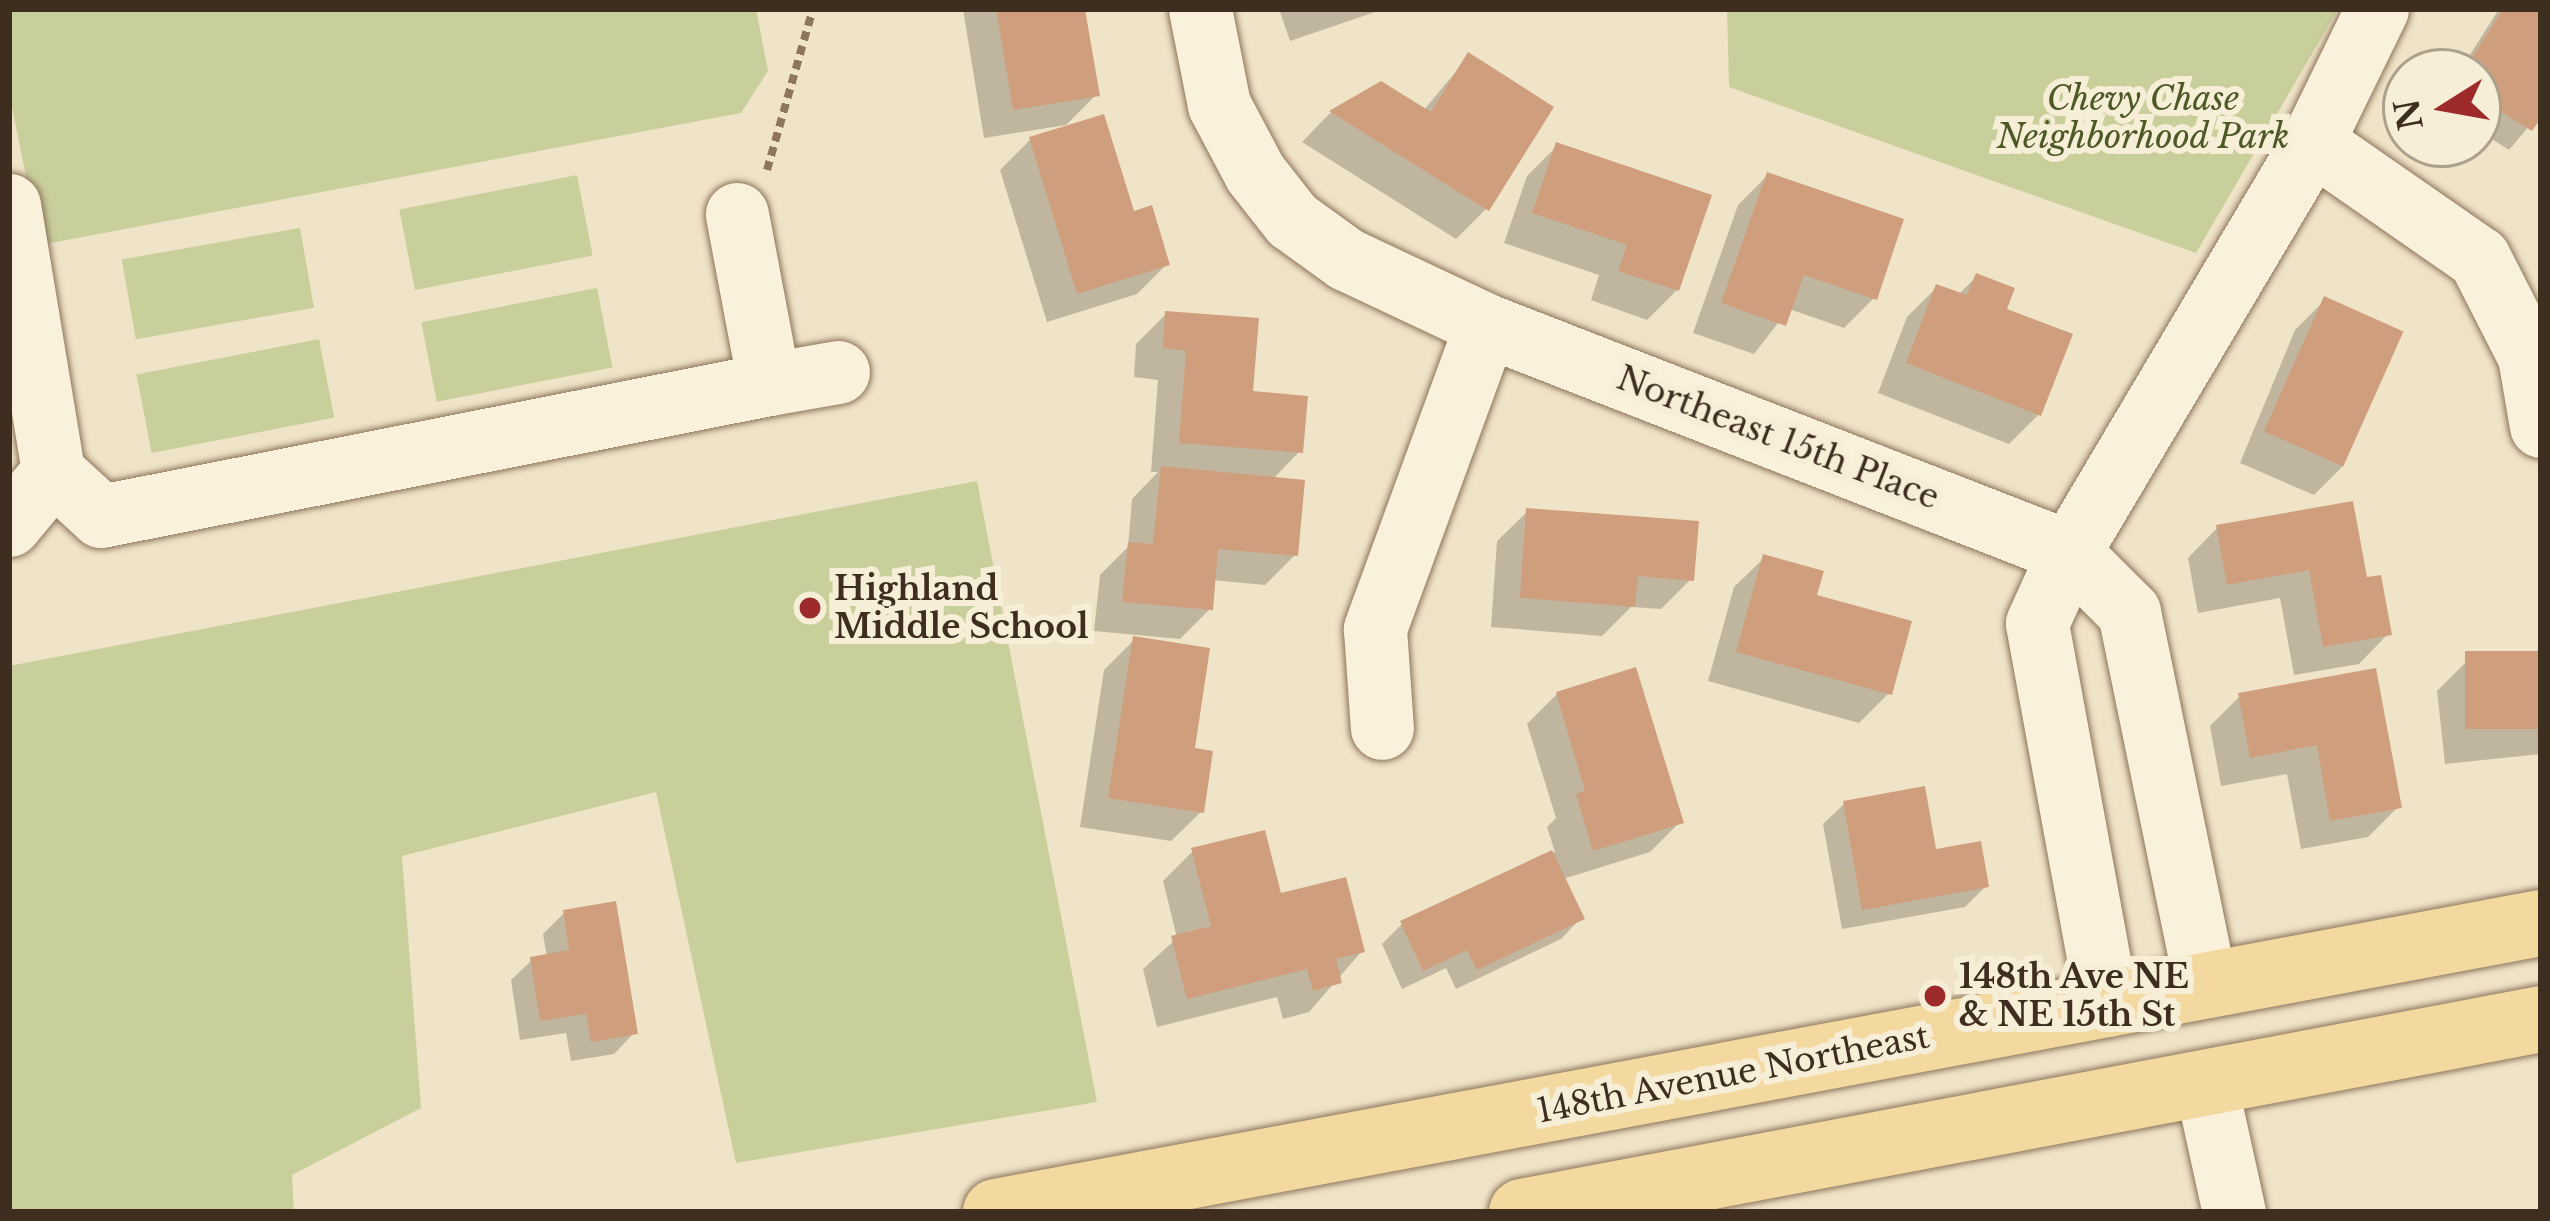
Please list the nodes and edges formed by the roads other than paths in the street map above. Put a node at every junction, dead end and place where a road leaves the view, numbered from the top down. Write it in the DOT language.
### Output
graph roads {
  1 [pos="1200,9"];
  2 [pos="2377,9"];
  3 [pos="2312,142"];
  4 [pos="9,205"];
  5 [pos="737,214"];
  6 [pos="1486,325"];
  7 [pos="838,372"];
  8 [pos="769,384"];
  9 [pos="2541,426"];
  10 [pos="53,472"];
  11 [pos="9,525"];
  12 [pos="2069,552"];
  13 [pos="1382,728"];
  14 [pos="2541,923"];
  15 [pos="2206,986"];
  16 [pos="2107,1005"];
  17 [pos="2541,1019"];
  18 [pos="2206,1085"];
  19 [pos="996,1212"];
  20 [pos="1522,1212"];
  21 [pos="2234,1212"];
  1 -- 6 [label="street, Northeast 15th Place"];
  2 -- 3 [label="street"];
  3 -- 9 [label="street"];
  3 -- 12 [label="street"];
  4 -- 10 [label="street"];
  5 -- 8 [label="street"];
  6 -- 12 [label="street, Northeast 15th Place"];
  6 -- 13 [label="street"];
  7 -- 8 [label="street"];
  8 -- 10 [label="street"];
  10 -- 11 [label="street"];
  12 -- 15 [label="street"];
  12 -- 16 [label="street"];
  14 -- 15 [label="main road, 148th Avenue Northeast"];
  15 -- 16 [label="main road, 148th Avenue Northeast"];
  16 -- 19 [label="main road, 148th Avenue Northeast"];
  17 -- 18 [label="main road"];
  18 -- 20 [label="main road"];
  18 -- 21 [label="street"];
}
